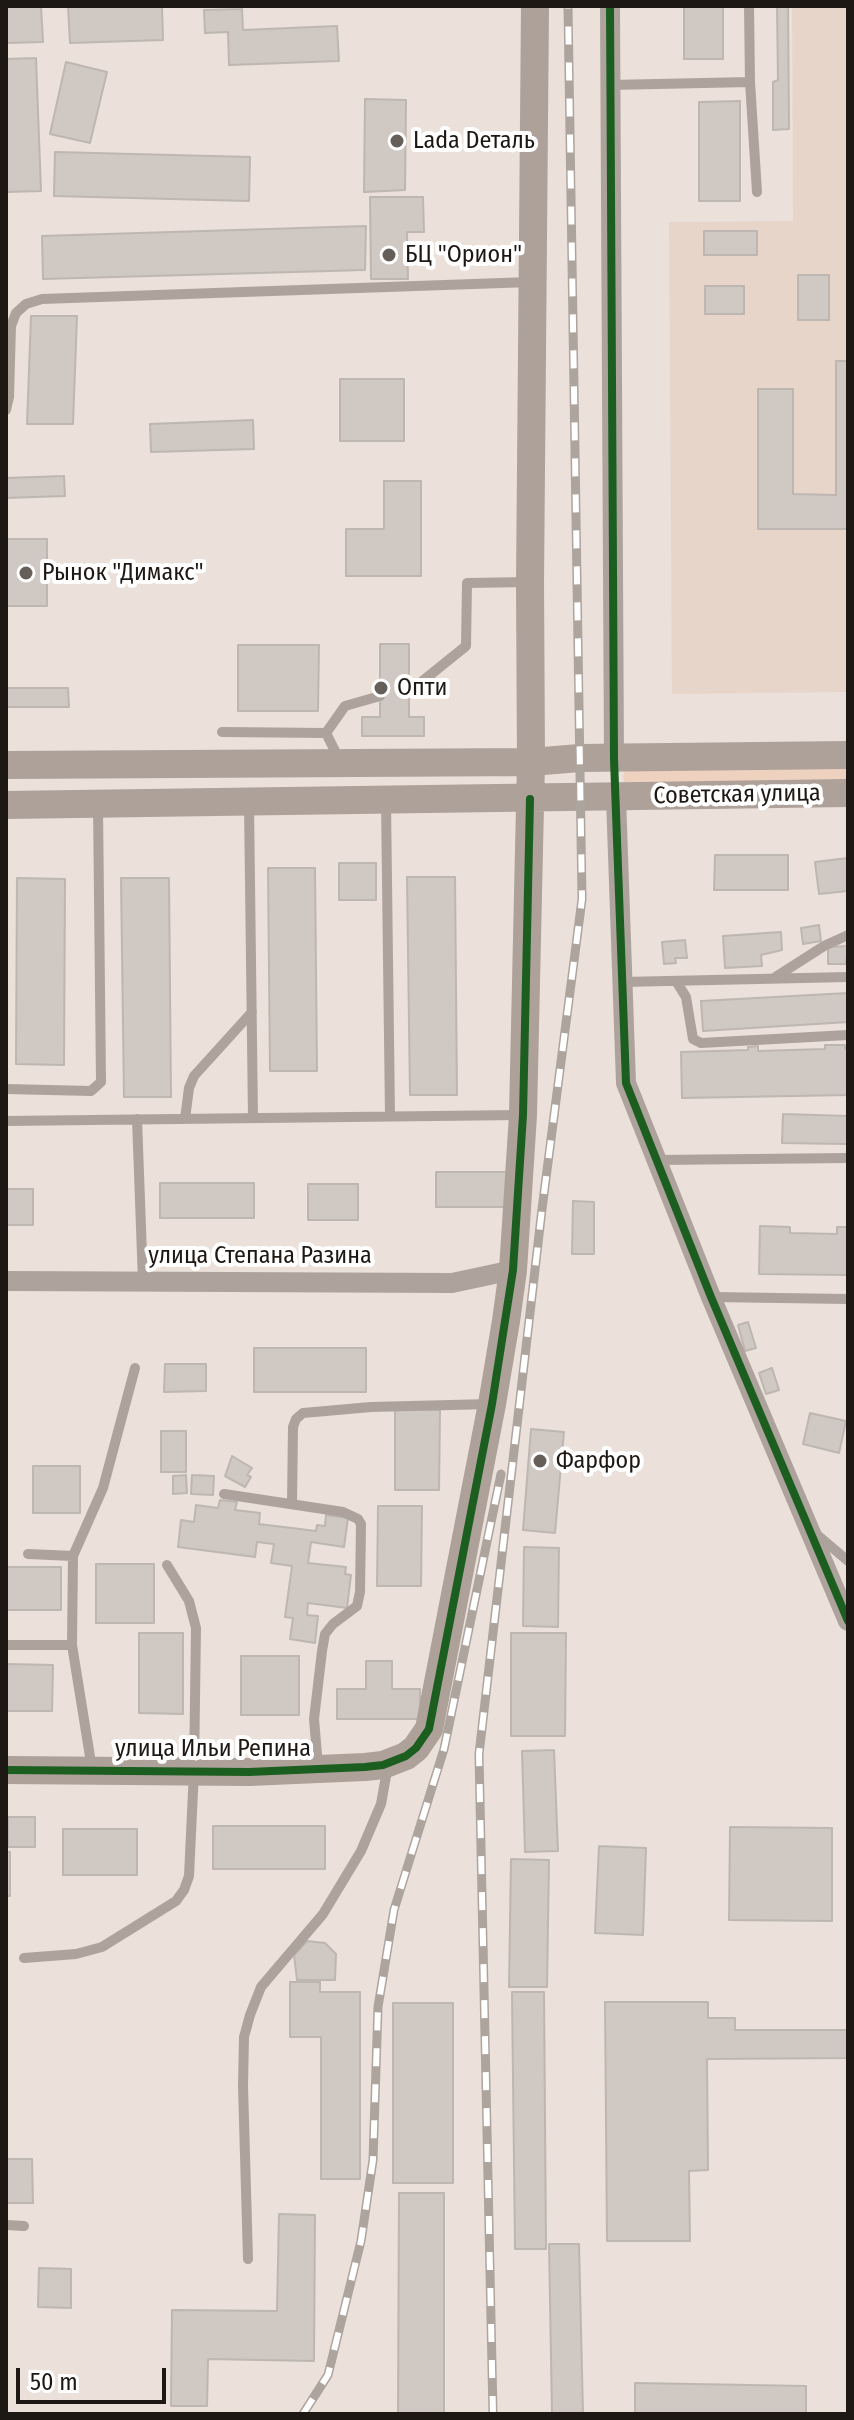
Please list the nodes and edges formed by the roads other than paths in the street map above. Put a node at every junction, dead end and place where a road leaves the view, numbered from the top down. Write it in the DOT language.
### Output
graph roads {
  1 [pos="535,6"];
  2 [pos="610,6"];
  3 [pos="749,6"];
  4 [pos="750,82"];
  5 [pos="610,85"];
  6 [pos="757,192"];
  7 [pos="533,282"];
  8 [pos="6,410"];
  9 [pos="530,582"];
  10 [pos="409,692"];
  11 [pos="380,696"];
  12 [pos="222,732"];
  13 [pos="326,733"];
  14 [pos="848,755"];
  15 [pos="614,759"];
  16 [pos="531,762"];
  17 [pos="341,763"];
  18 [pos="6,765"];
  19 [pos="848,793"];
  20 [pos="616,798"];
  21 [pos="530,799"];
  22 [pos="386,800"];
  23 [pos="249,802"];
  24 [pos="338,802"];
  25 [pos="98,804"];
  26 [pos="6,805"];
  27 [pos="848,935"];
  28 [pos="848,977"];
  29 [pos="772,979"];
  30 [pos="676,981"];
  31 [pos="622,982"];
  32 [pos="252,1012"];
  33 [pos="848,1035"];
  34 [pos="6,1089"];
  35 [pos="523,1115"];
  36 [pos="390,1116"];
  37 [pos="253,1118"];
  38 [pos="137,1119"];
  39 [pos="185,1119"];
  40 [pos="6,1121"];
  41 [pos="848,1158"];
  42 [pos="657,1160"];
  43 [pos="513,1270"];
  44 [pos="6,1281"];
  45 [pos="143,1282"];
  46 [pos="711,1297"];
  47 [pos="848,1299"];
  48 [pos="135,1368"];
  49 [pos="492,1404"];
  50 [pos="224,1494"];
  51 [pos="292,1504"];
  52 [pos="810,1529"];
  53 [pos="28,1554"];
  54 [pos="73,1556"];
  55 [pos="848,1561"];
  56 [pos="167,1565"];
  57 [pos="848,1621"];
  58 [pos="6,1645"];
  59 [pos="72,1645"];
  60 [pos="388,1763"];
  61 [pos="92,1769"];
  62 [pos="319,1769"];
  63 [pos="6,1770"];
  64 [pos="194,1770"];
  65 [pos="24,1958"];
  66 [pos="6,2225"];
  67 [pos="24,2226"];
  68 [pos="248,2259"];
  1 -- 7 [label="main road"];
  2 -- 5 [label="street"];
  3 -- 4 [label="lane"];
  4 -- 5 [label="lane"];
  4 -- 6 [label="lane"];
  5 -- 15 [label="street"];
  7 -- 8 [label="lane"];
  7 -- 9 [label="main road"];
  9 -- 10 [label="lane"];
  9 -- 16 [label="main road"];
  11 -- 13 [label="lane"];
  12 -- 13 [label="lane"];
  13 -- 17 [label="lane"];
  14 -- 15 [label="main road, Советская улица"];
  15 -- 16 [label="main road, Советская улица"];
  15 -- 20 [label="main road"];
  16 -- 17 [label="main road, Советская улица"];
  16 -- 21 [label="main road"];
  17 -- 18 [label="main road, Советская улица"];
  17 -- 24 [label="main road"];
  19 -- 20 [label="main road, Советская улица"];
  20 -- 21 [label="main road, Советская улица"];
  20 -- 31 [label="street"];
  21 -- 22 [label="main road, Советская улица"];
  21 -- 35 [label="main road"];
  22 -- 24 [label="main road, Советская улица"];
  22 -- 36 [label="lane"];
  23 -- 24 [label="main road, Советская улица"];
  23 -- 25 [label="main road, Советская улица"];
  23 -- 32 [label="lane"];
  25 -- 26 [label="main road, Советская улица"];
  25 -- 34 [label="lane"];
  27 -- 29 [label="lane"];
  28 -- 29 [label="lane"];
  29 -- 30 [label="lane"];
  30 -- 31 [label="lane"];
  30 -- 33 [label="lane"];
  31 -- 42 [label="street"];
  32 -- 37 [label="lane"];
  32 -- 39 [label="lane"];
  35 -- 36 [label="lane"];
  35 -- 43 [label="main road"];
  36 -- 37 [label="lane"];
  37 -- 39 [label="lane"];
  38 -- 39 [label="lane"];
  38 -- 40 [label="lane"];
  38 -- 45 [label="lane"];
  41 -- 42 [label="lane"];
  42 -- 46 [label="street"];
  43 -- 45 [label="street, улица Степана Разина"];
  43 -- 49 [label="main road"];
  44 -- 45 [label="street, улица Степана Разина"];
  46 -- 47 [label="lane"];
  46 -- 52 [label="street"];
  48 -- 54 [label="lane"];
  49 -- 51 [label="lane"];
  49 -- 60 [label="main road, улица Ильи Репина"];
  50 -- 51 [label="lane"];
  51 -- 62 [label="lane"];
  52 -- 55 [label="lane"];
  52 -- 57 [label="street"];
  53 -- 54 [label="lane"];
  54 -- 59 [label="lane"];
  56 -- 64 [label="lane"];
  58 -- 59 [label="lane"];
  59 -- 61 [label="lane"];
  60 -- 62 [label="main road, улица Ильи Репина"];
  60 -- 68 [label="lane"];
  61 -- 63 [label="main road, улица Ильи Репина"];
  61 -- 64 [label="main road, улица Ильи Репина"];
  62 -- 64 [label="main road, улица Ильи Репина"];
  64 -- 65 [label="lane"];
  66 -- 67 [label="lane"];
}
